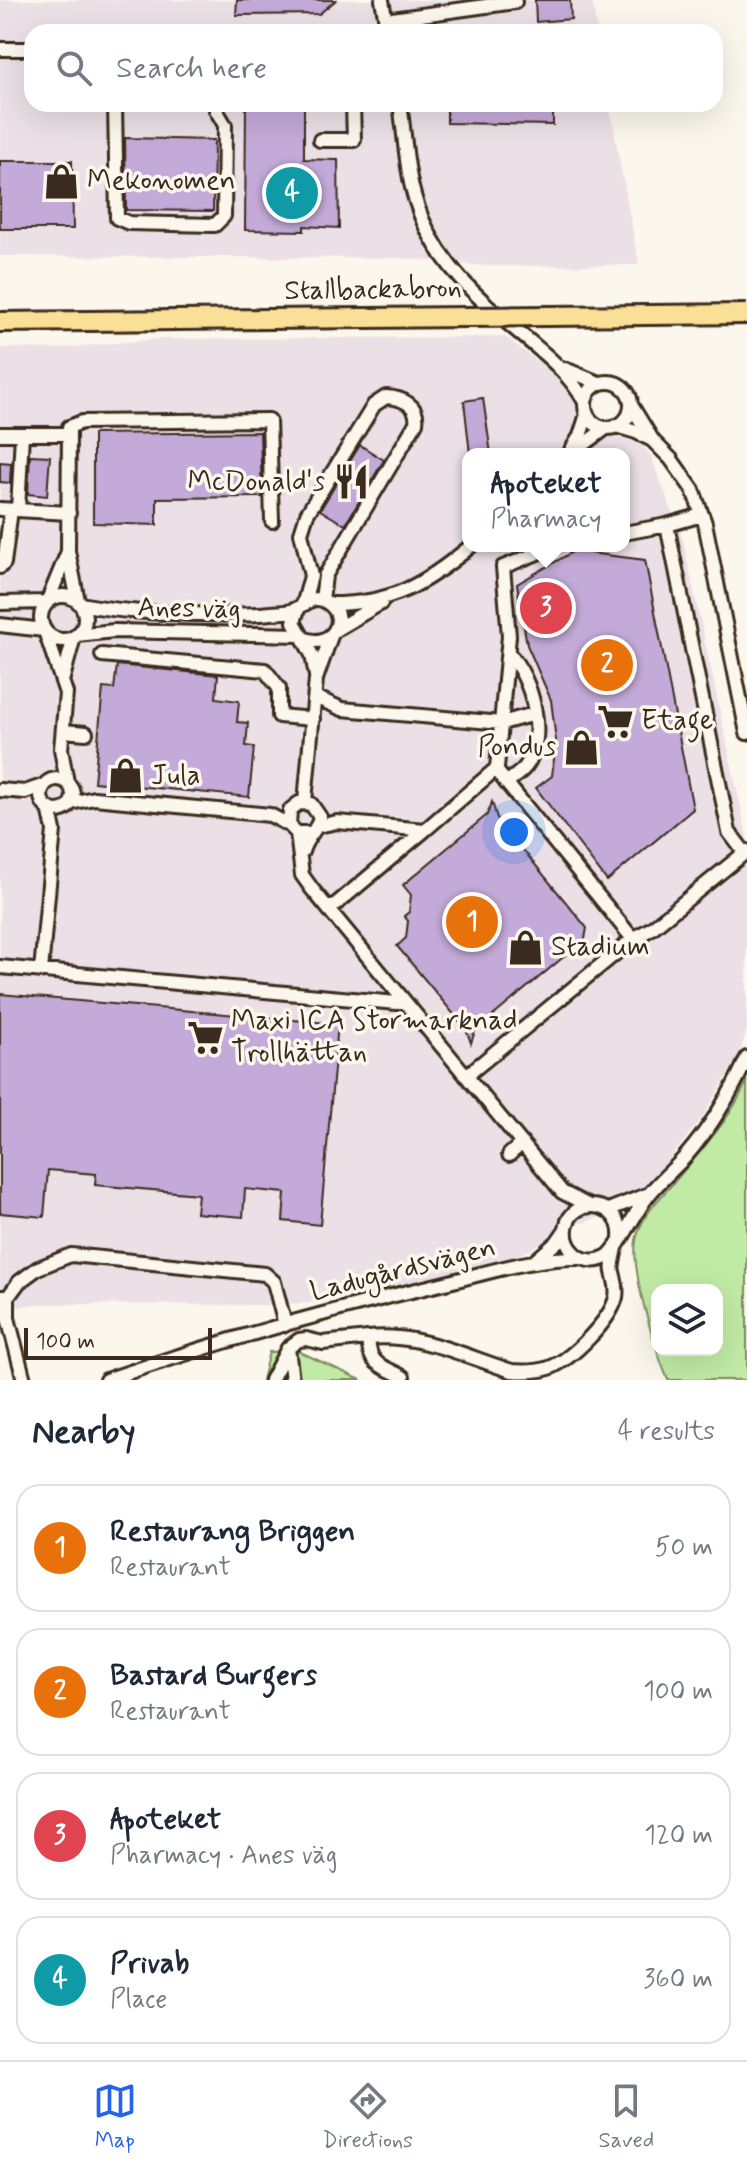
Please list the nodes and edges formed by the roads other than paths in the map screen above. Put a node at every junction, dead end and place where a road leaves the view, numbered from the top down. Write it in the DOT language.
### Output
graph roads {
  1 [pos="382,0"];
  2 [pos="515,2"];
  3 [pos="386,24"];
  4 [pos="397,24"];
  5 [pos="0,49"];
  6 [pos="24,49"];
  7 [pos="115,112"];
  8 [pos="217,112"];
  9 [pos="353,112"];
  10 [pos="401,112"];
  11 [pos="320,140"];
  12 [pos="747,314"];
  13 [pos="0,322"];
  14 [pos="562,367"];
  15 [pos="599,383"];
  16 [pos="631,405"];
  17 [pos="586,408"];
  18 [pos="611,427"];
  19 [pos="69,431"];
  20 [pos="0,434"];
  21 [pos="22,434"];
  22 [pos="653,441"];
  23 [pos="573,448"];
  24 [pos="579,448"];
  25 [pos="10,510"];
  26 [pos="69,513"];
  27 [pos="702,515"];
  28 [pos="272,521"];
  29 [pos="667,525"];
  30 [pos="630,532"];
  31 [pos="68,551"];
  32 [pos="463,552"];
  33 [pos="540,552"];
  34 [pos="0,567"];
  35 [pos="318,576"];
  36 [pos="390,598"];
  37 [pos="47,601"];
  38 [pos="326,602"];
  39 [pos="0,603"];
  40 [pos="79,603"];
  41 [pos="301,606"];
  42 [pos="0,625"];
  43 [pos="45,632"];
  44 [pos="333,633"];
  45 [pos="75,636"];
  46 [pos="302,636"];
  47 [pos="508,653"];
  48 [pos="102,655"];
  49 [pos="316,679"];
  50 [pos="62,681"];
  51 [pos="315,697"];
  52 [pos="534,714"];
  53 [pos="313,719"];
  54 [pos="502,723"];
  55 [pos="63,731"];
  56 [pos="86,733"];
  57 [pos="747,733"];
  58 [pos="61,749"];
  59 [pos="496,770"];
  60 [pos="48,783"];
  61 [pos="506,783"];
  62 [pos="69,784"];
  63 [pos="0,790"];
  64 [pos="25,792"];
  65 [pos="94,798"];
  66 [pos="305,802"];
  67 [pos="46,805"];
  68 [pos="67,806"];
  69 [pos="291,808"];
  70 [pos="318,811"];
  71 [pos="270,815"];
  72 [pos="337,822"];
  73 [pos="303,829"];
  74 [pos="54,830"];
  75 [pos="425,830"];
  76 [pos="746,852"];
  77 [pos="329,910"];
  78 [pos="633,939"];
  79 [pos="0,967"];
  80 [pos="41,971"];
  81 [pos="403,999"];
  82 [pos="747,1058"];
  83 [pos="466,1076"];
  84 [pos="522,1143"];
  85 [pos="509,1155"];
  86 [pos="562,1192"];
  87 [pos="649,1194"];
  88 [pos="589,1206"];
  89 [pos="608,1210"];
  90 [pos="568,1224"];
  91 [pos="618,1243"];
  92 [pos="588,1259"];
  93 [pos="533,1261"];
  94 [pos="613,1271"];
  95 [pos="4,1297"];
  96 [pos="285,1325"];
  97 [pos="368,1338"];
  98 [pos="288,1348"];
  99 [pos="403,1377"];
  100 [pos="24,1380"];
  101 [pos="106,1380"];
  102 [pos="271,1380"];
  103 [pos="292,1380"];
  1 -- 3 [label="street"];
  2 -- 4 [label="street"];
  5 -- 6 [label="street"];
  7 -- 8 [label="street"];
  9 -- 11 [label="street"];
  10 -- 14 [label="street"];
  12 -- 13 [label="highway, Stallbackabron, bridge"];
  14 -- 15 [label="street"];
  14 -- 17 [label="street"];
  15 -- 16 [label="street"];
  15 -- 17 [label="street"];
  16 -- 18 [label="street"];
  16 -- 22 [label="street"];
  17 -- 18 [label="street"];
  17 -- 23 [label="street"];
  18 -- 22 [label="street"];
  18 -- 24 [label="street"];
  19 -- 21 [label="street"];
  19 -- 26 [label="street"];
  19 -- 28 [label="street"];
  20 -- 21 [label="street"];
  21 -- 25 [label="street"];
  22 -- 27 [label="street"];
  25 -- 26 [label="street"];
  25 -- 34 [label="street"];
  26 -- 31 [label="street"];
  27 -- 29 [label="street"];
  27 -- 57 [label="street"];
  29 -- 30 [label="street"];
  29 -- 76 [label="street"];
  31 -- 37 [label="street"];
  31 -- 40 [label="street"];
  32 -- 36 [label="street"];
  33 -- 47 [label="street"];
  35 -- 35 [label="street"];
  35 -- 38 [label="street"];
  35 -- 41 [label="street"];
  36 -- 38 [label="street"];
  36 -- 44 [label="street"];
  37 -- 39 [label="street"];
  37 -- 40 [label="street"];
  37 -- 43 [label="street"];
  38 -- 41 [label="street"];
  38 -- 44 [label="street"];
  40 -- 41 [label="street, Anes väg"];
  40 -- 45 [label="street"];
  41 -- 46 [label="street"];
  42 -- 43 [label="street"];
  43 -- 45 [label="street"];
  43 -- 50 [label="street"];
  44 -- 46 [label="street"];
  44 -- 49 [label="street"];
  45 -- 46 [label="street, Anes väg"];
  45 -- 50 [label="street"];
  46 -- 49 [label="street"];
  47 -- 52 [label="street"];
  47 -- 54 [label="street"];
  48 -- 53 [label="street"];
  49 -- 51 [label="street"];
  50 -- 55 [label="street"];
  51 -- 53 [label="street"];
  51 -- 54 [label="street"];
  52 -- 54 [label="street"];
  52 -- 61 [label="street"];
  53 -- 66 [label="street"];
  54 -- 59 [label="street"];
  55 -- 56 [label="street"];
  55 -- 58 [label="street"];
  58 -- 60 [label="street"];
  58 -- 62 [label="street"];
  59 -- 61 [label="street"];
  59 -- 75 [label="street"];
  60 -- 62 [label="street"];
  60 -- 64 [label="street"];
  60 -- 67 [label="street"];
  61 -- 78 [label="street"];
  62 -- 65 [label="street"];
  62 -- 68 [label="street"];
  63 -- 64 [label="street"];
  64 -- 67 [label="street"];
  65 -- 68 [label="street"];
  65 -- 71 [label="street"];
  66 -- 69 [label="street"];
  66 -- 70 [label="street"];
  67 -- 68 [label="street"];
  67 -- 74 [label="street"];
  68 -- 74 [label="street"];
  69 -- 71 [label="street"];
  69 -- 73 [label="street"];
  70 -- 72 [label="street"];
  70 -- 73 [label="street"];
  71 -- 73 [label="street"];
  72 -- 73 [label="street"];
  72 -- 75 [label="street"];
  73 -- 77 [label="street"];
  74 -- 80 [label="street"];
  75 -- 77 [label="street"];
  76 -- 78 [label="street"];
  77 -- 81 [label="street"];
  78 -- 83 [label="street"];
  79 -- 80 [label="street"];
  80 -- 81 [label="street"];
  81 -- 83 [label="street"];
  82 -- 87 [label="street"];
  83 -- 84 [label="street"];
  84 -- 85 [label="street"];
  84 -- 86 [label="street"];
  86 -- 88 [label="street"];
  86 -- 90 [label="street"];
  87 -- 89 [label="street"];
  87 -- 91 [label="street"];
  88 -- 89 [label="street"];
  88 -- 90 [label="street"];
  89 -- 91 [label="street"];
  90 -- 92 [label="street"];
  90 -- 93 [label="street, Ladugårdsvägen"];
  91 -- 92 [label="street"];
  91 -- 94 [label="street"];
  92 -- 93 [label="street, Ladugårdsvägen"];
  92 -- 94 [label="street"];
  93 -- 96 [label="street, Ladugårdsvägen"];
  94 -- 97 [label="street"];
  95 -- 96 [label="street, Ladugårdsvägen"];
  95 -- 100 [label="street, Ladugårdsvägen"];
  96 -- 101 [label="street, Ladugårdsvägen"];
  97 -- 98 [label="street"];
  97 -- 99 [label="street"];
  98 -- 102 [label="street"];
  98 -- 103 [label="street"];
}
